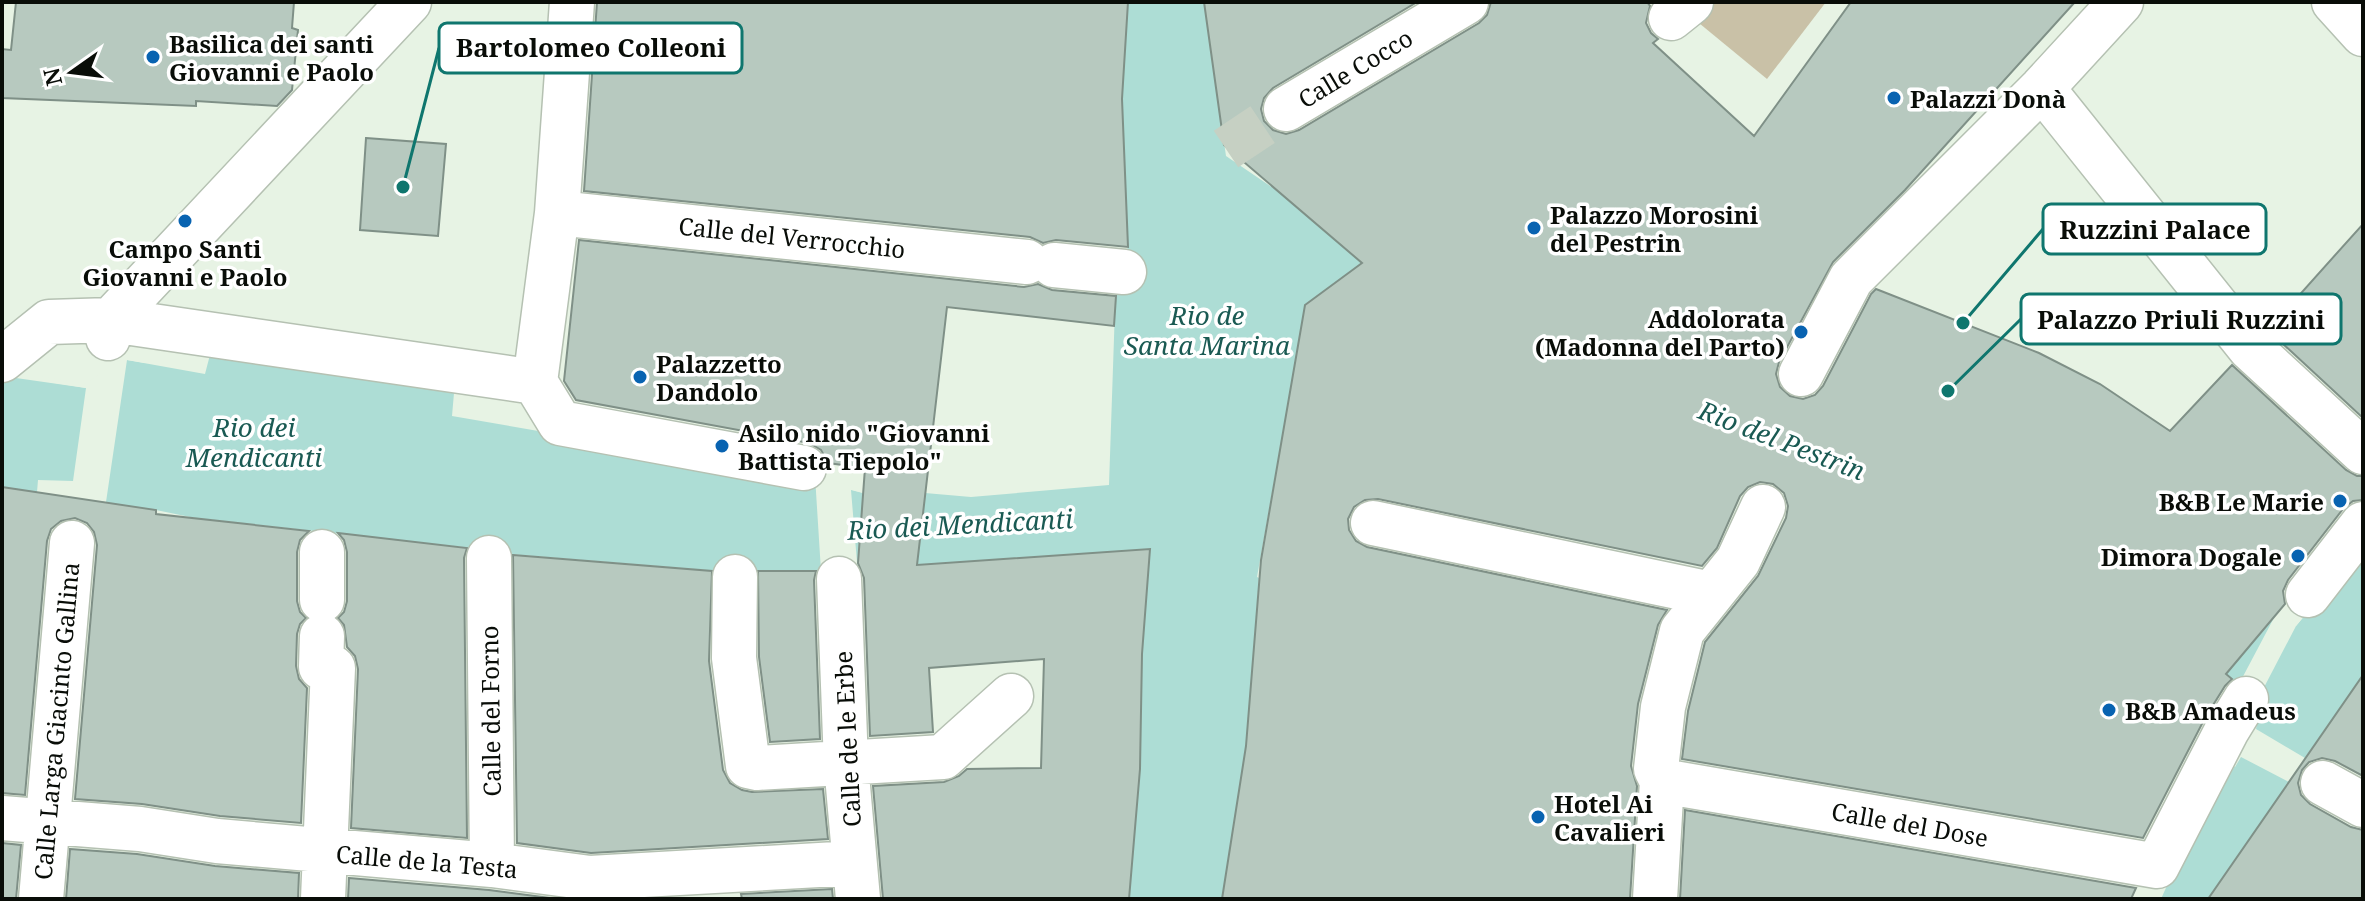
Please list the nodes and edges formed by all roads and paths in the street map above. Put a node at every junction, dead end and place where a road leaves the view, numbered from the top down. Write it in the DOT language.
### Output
graph roads {
  1 [pos="409,2"];
  2 [pos="572,2"];
  3 [pos="1466,2"];
  4 [pos="2121,2"];
  5 [pos="2334,2"];
  6 [pos="2363,34"];
  7 [pos="2042,88"];
  8 [pos="1286,109"];
  9 [pos="557,213"];
  10 [pos="1124,272"];
  11 [pos="110,329"];
  12 [pos="2,360"];
  13 [pos="1801,374"];
  14 [pos="535,382"];
  15 [pos="2363,452"];
  16 [pos="804,468"];
  17 [pos="1763,507"];
  18 [pos="1373,523"];
  19 [pos="2363,524"];
  20 [pos="72,543"];
  21 [pos="322,552"];
  22 [pos="489,558"];
  23 [pos="735,577"];
  24 [pos="839,579"];
  25 [pos="1711,594"];
  26 [pos="2308,595"];
  27 [pos="1011,696"];
  28 [pos="2246,699"];
  29 [pos="846,764"];
  30 [pos="1662,781"];
  31 [pos="2323,783"];
  32 [pos="2363,805"];
  33 [pos="2,818"];
  34 [pos="47,823"];
  35 [pos="326,851"];
  36 [pos="492,865"];
  37 [pos="856,881"];
  38 [pos="41,899"];
  39 [pos="323,899"];
  40 [pos="1655,899"];
  1 -- 11 [label="street"];
  2 -- 9 [label="street"];
  3 -- 8 [label="street, Calle Cocco"];
  4 -- 7 [label="street"];
  5 -- 6 [label="street"];
  7 -- 13 [label="street"];
  7 -- 15 [label="street"];
  9 -- 10 [label="street, Calle del Verrocchio"];
  9 -- 14 [label="street"];
  11 -- 12 [label="street"];
  11 -- 14 [label="street"];
  14 -- 16 [label="street"];
  17 -- 25 [label="street"];
  18 -- 25 [label="street"];
  19 -- 26 [label="street"];
  20 -- 34 [label="street, Calle Larga Giacinto Gallina"];
  21 -- 35 [label="street"];
  22 -- 36 [label="street, Calle del Forno"];
  23 -- 29 [label="street"];
  24 -- 29 [label="street, Calle de le Erbe"];
  25 -- 30 [label="street"];
  27 -- 29 [label="street"];
  28 -- 30 [label="street, Calle del Dose"];
  29 -- 37 [label="street, Calle de le Erbe"];
  30 -- 40 [label="street"];
  31 -- 32 [label="street"];
  33 -- 34 [label="street, Calle de la Testa"];
  34 -- 35 [label="street, Calle de la Testa"];
  34 -- 38 [label="street, Calle Larga Giacinto Gallina"];
  35 -- 36 [label="street, Calle de la Testa"];
  35 -- 39 [label="street"];
  36 -- 37 [label="street, Calle de la Testa"];
}
